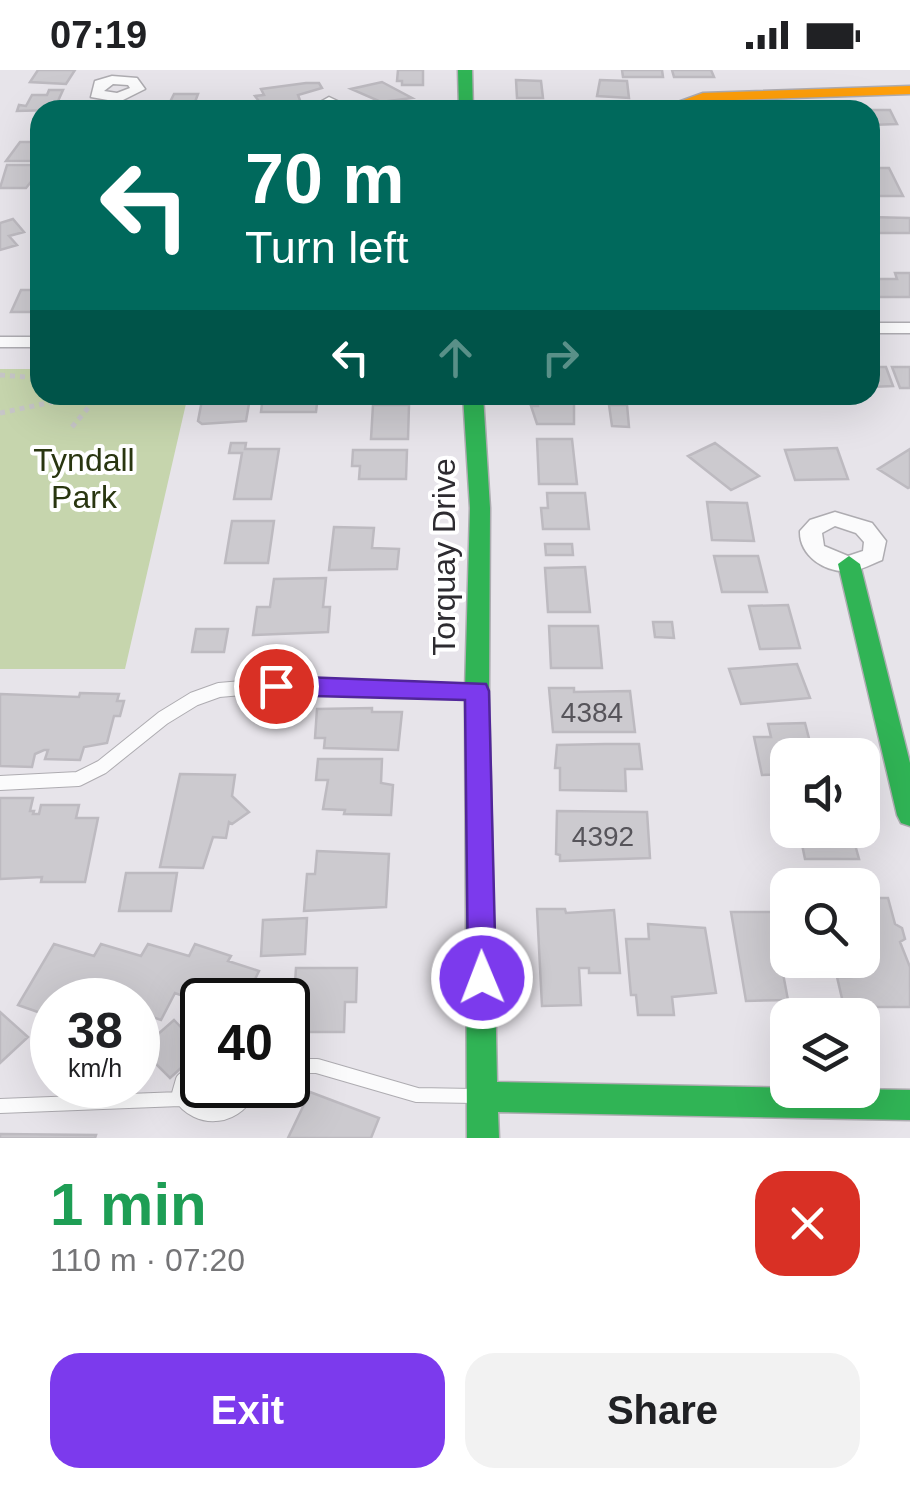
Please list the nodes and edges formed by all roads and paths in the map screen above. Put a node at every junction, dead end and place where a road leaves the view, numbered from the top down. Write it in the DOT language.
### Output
graph roads {
  1 [pos="466,70"];
  2 [pos="910,90"];
  3 [pos="466,100"];
  4 [pos="691,100"];
  5 [pos="880,328"];
  6 [pos="910,328"];
  7 [pos="0,342"];
  8 [pos="30,342"];
  9 [pos="0,375"];
  10 [pos="30,377"];
  11 [pos="38,405"];
  12 [pos="90,405"];
  13 [pos="475,405"];
  14 [pos="0,413"];
  15 [pos="72,426"];
  16 [pos="849,564"];
  17 [pos="477,691"];
  18 [pos="0,784"];
  19 [pos="910,814"];
  20 [pos="310,1066"];
  21 [pos="483,1096"];
  22 [pos="180,1099"];
  23 [pos="0,1106"];
  24 [pos="910,1106"];
  25 [pos="182,1108"];
  26 [pos="245,1108"];
  27 [pos="483,1138"];
  1 -- 3 [label="street"];
  2 -- 4 [label="street"];
  5 -- 6 [label="street"];
  7 -- 8 [label="street"];
  9 -- 10 [label="path"];
  11 -- 14 [label="path"];
  12 -- 15 [label="path"];
  13 -- 17 [label="street, Torquay Drive"];
  16 -- 19 [label="street"];
  17 -- 18 [label="lane"];
  17 -- 21 [label="street, Torquay Drive"];
  20 -- 21 [label="lane"];
  21 -- 24 [label="street"];
  21 -- 27 [label="street, Torquay Drive"];
  22 -- 23 [label="lane"];
  25 -- 26 [label="lane"];
}
